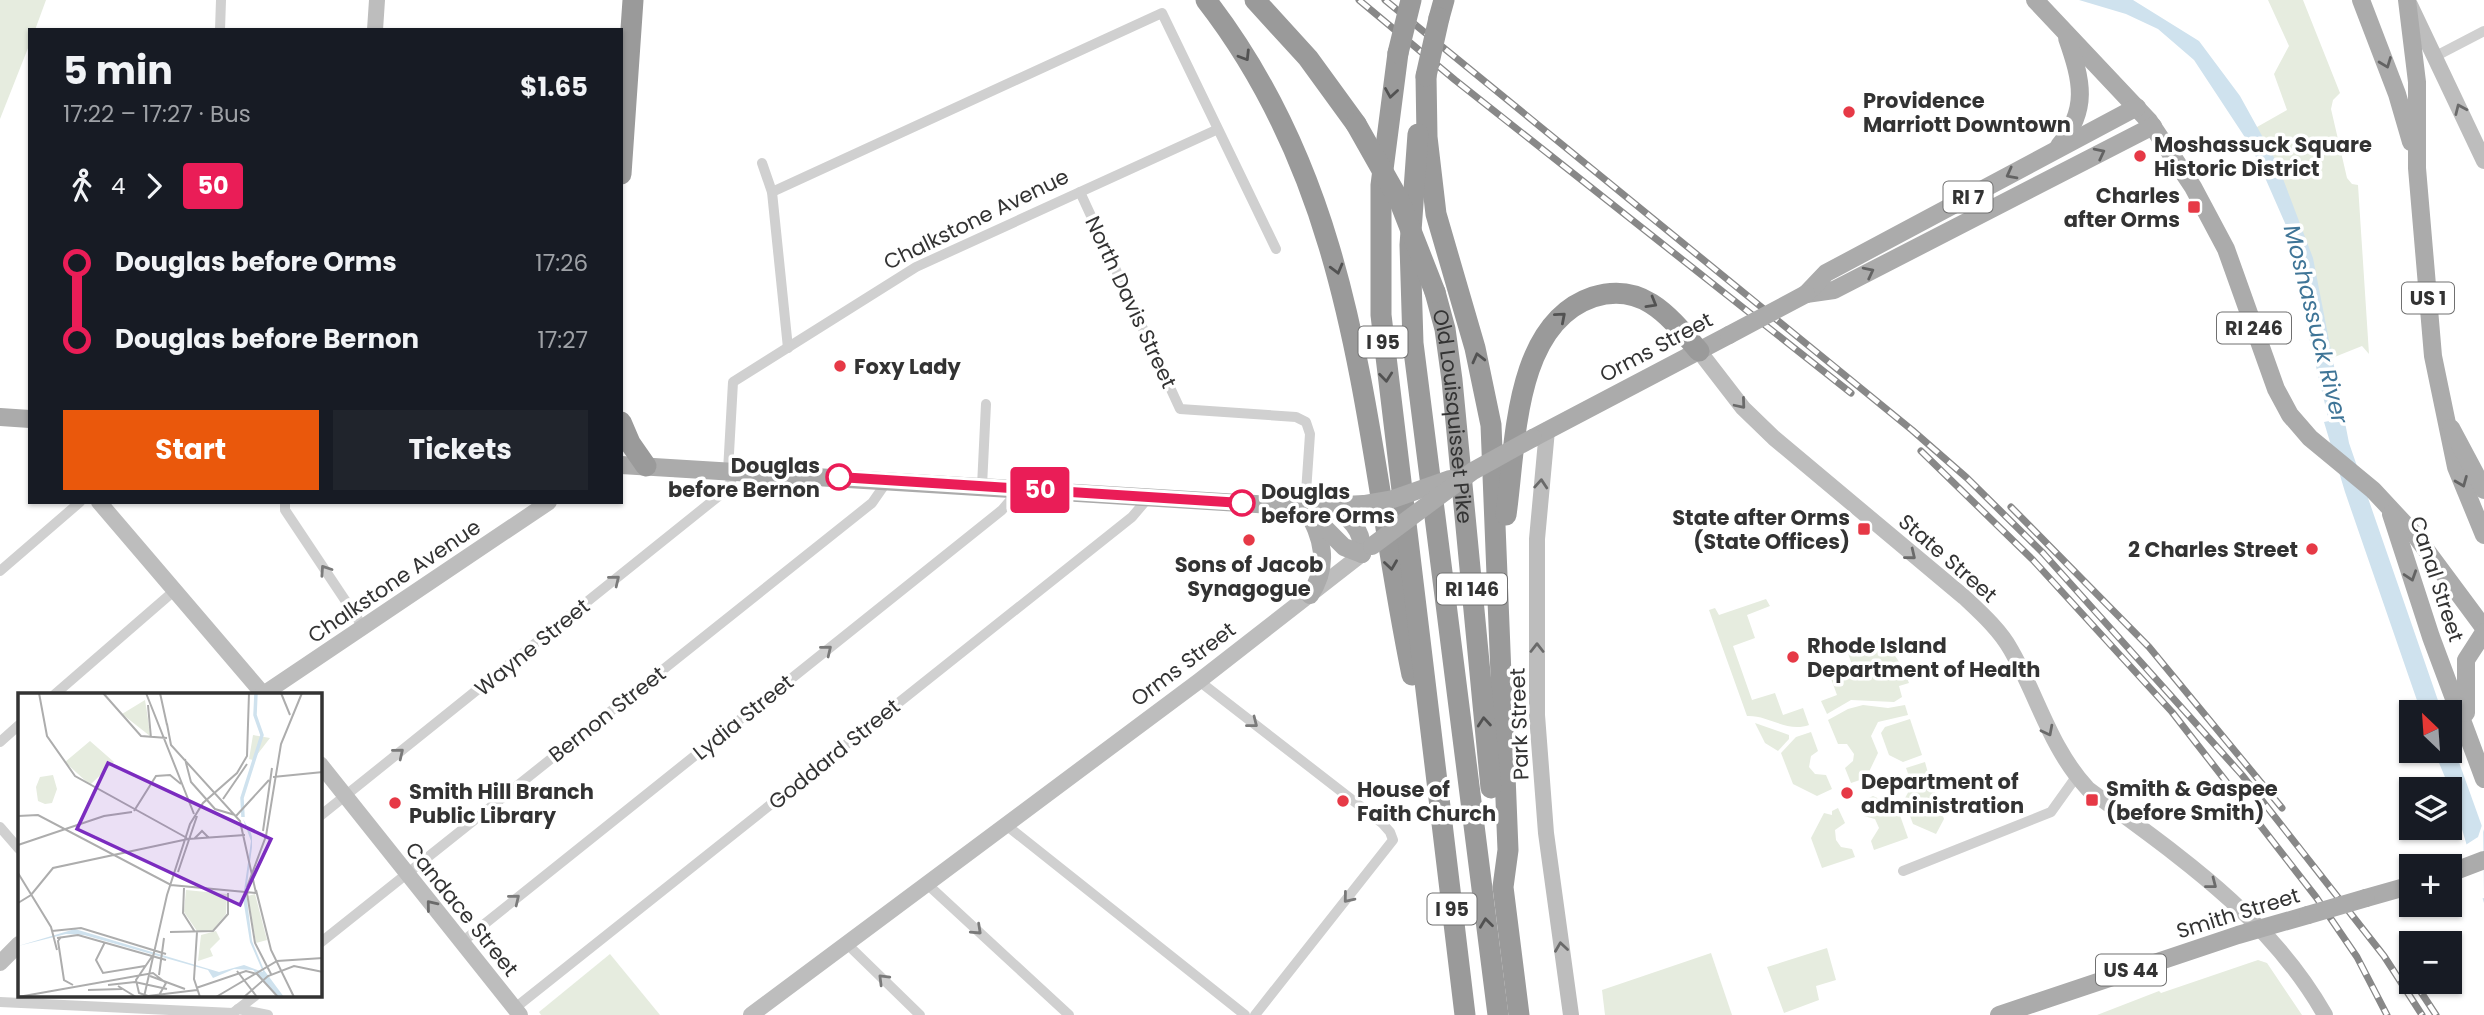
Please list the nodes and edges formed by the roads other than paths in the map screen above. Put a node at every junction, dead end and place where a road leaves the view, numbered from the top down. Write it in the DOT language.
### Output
graph roads {
  1 [pos="221,0"];
  2 [pos="377,0"];
  3 [pos="633,0"];
  4 [pos="1206,0"];
  5 [pos="1255,0"];
  6 [pos="1411,0"];
  7 [pos="2035,0"];
  8 [pos="2361,0"];
  9 [pos="2407,0"];
  10 [pos="1442,9"];
  11 [pos="220,28"];
  12 [pos="375,28"];
  13 [pos="2484,31"];
  14 [pos="2065,32"];
  15 [pos="2436,56"];
  16 [pos="1426,76"];
  17 [pos="2137,107"];
  18 [pos="2153,126"];
  19 [pos="1216,130"];
  20 [pos="623,145"];
  21 [pos="2052,152"];
  22 [pos="2484,161"];
  23 [pos="762,163"];
  24 [pos="2417,168"];
  25 [pos="772,192"];
  26 [pos="1080,192"];
  27 [pos="1276,249"];
  28 [pos="1806,294"];
  29 [pos="788,348"];
  30 [pos="1699,351"];
  31 [pos="986,404"];
  32 [pos="0,417"];
  33 [pos="28,419"];
  34 [pos="623,427"];
  35 [pos="2450,427"];
  36 [pos="1540,434"];
  37 [pos="623,465"];
  38 [pos="646,466"];
  39 [pos="732,471"];
  40 [pos="1474,471"];
  41 [pos="888,480"];
  42 [pos="982,486"];
  43 [pos="1020,489"];
  44 [pos="2484,490"];
  45 [pos="1149,497"];
  46 [pos="78,504"];
  47 [pos="101,504"];
  48 [pos="285,504"];
  49 [pos="546,504"];
  50 [pos="1304,507"];
  51 [pos="1324,507"];
  52 [pos="2390,511"];
  53 [pos="2484,535"];
  54 [pos="1367,550"];
  55 [pos="0,571"];
  56 [pos="1497,576"];
  57 [pos="174,591"];
  58 [pos="1310,595"];
  59 [pos="363,627"];
  60 [pos="2484,630"];
  61 [pos="1199,681"];
  62 [pos="56,693"];
  63 [pos="262,693"];
  64 [pos="264,693"];
  65 [pos="18,726"];
  66 [pos="0,742"];
  67 [pos="2474,751"];
  68 [pos="322,766"];
  69 [pos="2076,776"];
  70 [pos="2484,779"];
  71 [pos="346,796"];
  72 [pos="1438,804"];
  73 [pos="322,814"];
  74 [pos="1006,825"];
  75 [pos="0,827"];
  76 [pos="18,848"];
  77 [pos="1903,871"];
  78 [pos="406,873"];
  79 [pos="927,884"];
  80 [pos="1503,887"];
  81 [pos="2399,889"];
  82 [pos="2264,929"];
  83 [pos="322,941"];
  84 [pos="462,942"];
  85 [pos="848,944"];
  86 [pos="18,945"];
  87 [pos="1,962"];
  88 [pos="92,998"];
  89 [pos="252,998"];
  90 [pos="0,1002"];
  91 [pos="82,1006"];
  92 [pos="236,1011"];
  93 [pos="518,1012"];
  94 [pos="268,1015"];
  95 [pos="751,1015"];
  96 [pos="919,1015"];
  97 [pos="1069,1015"];
  98 [pos="1245,1015"];
  99 [pos="1255,1015"];
  100 [pos="1465,1015"];
  101 [pos="1497,1015"];
  102 [pos="1519,1015"];
  103 [pos="1571,1015"];
  104 [pos="1999,1015"];
  105 [pos="2325,1015"];
  1 -- 11 [label="street"];
  2 -- 12 [label="street"];
  3 -- 20 [label="highway"];
  4 -- 72 [label="highway, one-way"];
  80 -- 5 [label="highway, Old Louisquisset Pike / RI 146, one-way, bridge"];
  6 -- 72 [label="highway, I 95, one-way, bridge"];
  7 -- 14 [label="main road, RI 246"];
  8 -- 24 [label="main road, US 1, one-way"];
  9 -- 15 [label="street"];
  9 -- 24 [label="main road, US 1"];
  10 -- 16 [label="highway, I 95, bridge"];
  13 -- 15 [label="street"];
  14 -- 17 [label="main road, RI 246"];
  14 -- 21 [label="main road"];
  22 -- 15 [label="street, one-way"];
  56 -- 16 [label="highway, one-way"];
  101 -- 16 [label="highway, I 95, one-way"];
  17 -- 18 [label="main road, RI 246"];
  17 -- 21 [label="main road, Orms Street / RI 7"];
  28 -- 18 [label="main road, Orms Street / RI 7, one-way"];
  18 -- 52 [label="main road, RI 246"];
  19 -- 25 [label="street"];
  19 -- 26 [label="street, Chalkstone Avenue"];
  19 -- 27 [label="street"];
  21 -- 28 [label="main road, Orms Street / RI 7, one-way"];
  23 -- 25 [label="street"];
  24 -- 35 [label="main road, US 1"];
  25 -- 29 [label="street"];
  26 -- 29 [label="street, Chalkstone Avenue"];
  26 -- 50 [label="street, North Davis Street"];
  28 -- 30 [label="main road, Orms Street / RI 7, bridge"];
  29 -- 39 [label="street, Chalkstone Avenue"];
  30 -- 36 [label="main road, Orms Street / RI 7"];
  56 -- 30 [label="highway, one-way"];
  30 -- 69 [label="street, State Street, one-way"];
  31 -- 42 [label="street"];
  32 -- 33 [label="main road"];
  34 -- 38 [label="highway"];
  35 -- 44 [label="main road, US 1"];
  35 -- 53 [label="main road, US 1, one-way"];
  36 -- 40 [label="main road, Orms Street / RI 7, bridge"];
  103 -- 36 [label="street, Park Street, one-way"];
  37 -- 38 [label="main road, RI 7"];
  38 -- 39 [label="main road, RI 7"];
  39 -- 41 [label="main road, RI 7"];
  71 -- 39 [label="street, Wayne Street, one-way"];
  40 -- 51 [label="main road, RI 7, bridge"];
  40 -- 54 [label="main road, Orms Street / RI 7, bridge"];
  41 -- 42 [label="main road, RI 7"];
  41 -- 78 [label="street, Bernon Street"];
  42 -- 43 [label="main road, RI 7"];
  43 -- 45 [label="main road, RI 7"];
  84 -- 43 [label="street, Lydia Street, one-way"];
  45 -- 50 [label="main road, RI 7"];
  45 -- 93 [label="street, Goddard Street"];
  46 -- 55 [label="street"];
  47 -- 57 [label="street"];
  59 -- 48 [label="street, one-way"];
  49 -- 59 [label="street, Chalkstone Avenue"];
  50 -- 51 [label="main road, RI 7"];
  50 -- 54 [label="main road"];
  50 -- 58 [label="main road"];
  51 -- 54 [label="main road"];
  52 -- 60 [label="main road, RI 246"];
  52 -- 67 [label="main road, Canal Street / RI 246, one-way"];
  54 -- 58 [label="street, Orms Street"];
  56 -- 80 [label="highway"];
  57 -- 62 [label="street"];
  57 -- 63 [label="street"];
  58 -- 61 [label="street, Orms Street"];
  59 -- 64 [label="street, Chalkstone Avenue"];
  60 -- 67 [label="main road"];
  61 -- 74 [label="street, Orms Street"];
  61 -- 99 [label="street, one-way"];
  65 -- 66 [label="street"];
  67 -- 70 [label="main road, Canal Street"];
  68 -- 71 [label="street, Candace Street"];
  69 -- 77 [label="street"];
  69 -- 82 [label="street, State Street, one-way"];
  71 -- 73 [label="street, Wayne Street"];
  71 -- 78 [label="street, Candace Street"];
  72 -- 100 [label="highway, I 95"];
  74 -- 79 [label="street, Orms Street"];
  74 -- 98 [label="street"];
  75 -- 76 [label="street"];
  78 -- 83 [label="street, Bernon Street"];
  84 -- 78 [label="street, Candace Street, one-way"];
  79 -- 85 [label="street, Orms Street"];
  79 -- 97 [label="street, one-way"];
  80 -- 102 [label="highway"];
  81 -- 82 [label="main road, Smith Street, bridge"];
  82 -- 104 [label="main road, Smith Street / US 44"];
  82 -- 105 [label="street, State Street"];
  84 -- 93 [label="street, Candace Street"];
  85 -- 95 [label="street, Orms Street"];
  96 -- 85 [label="street, one-way"];
  86 -- 87 [label="street"];
  88 -- 91 [label="street"];
  89 -- 92 [label="street"];
  90 -- 91 [label="street"];
  91 -- 92 [label="street"];
  92 -- 94 [label="street"];
}
